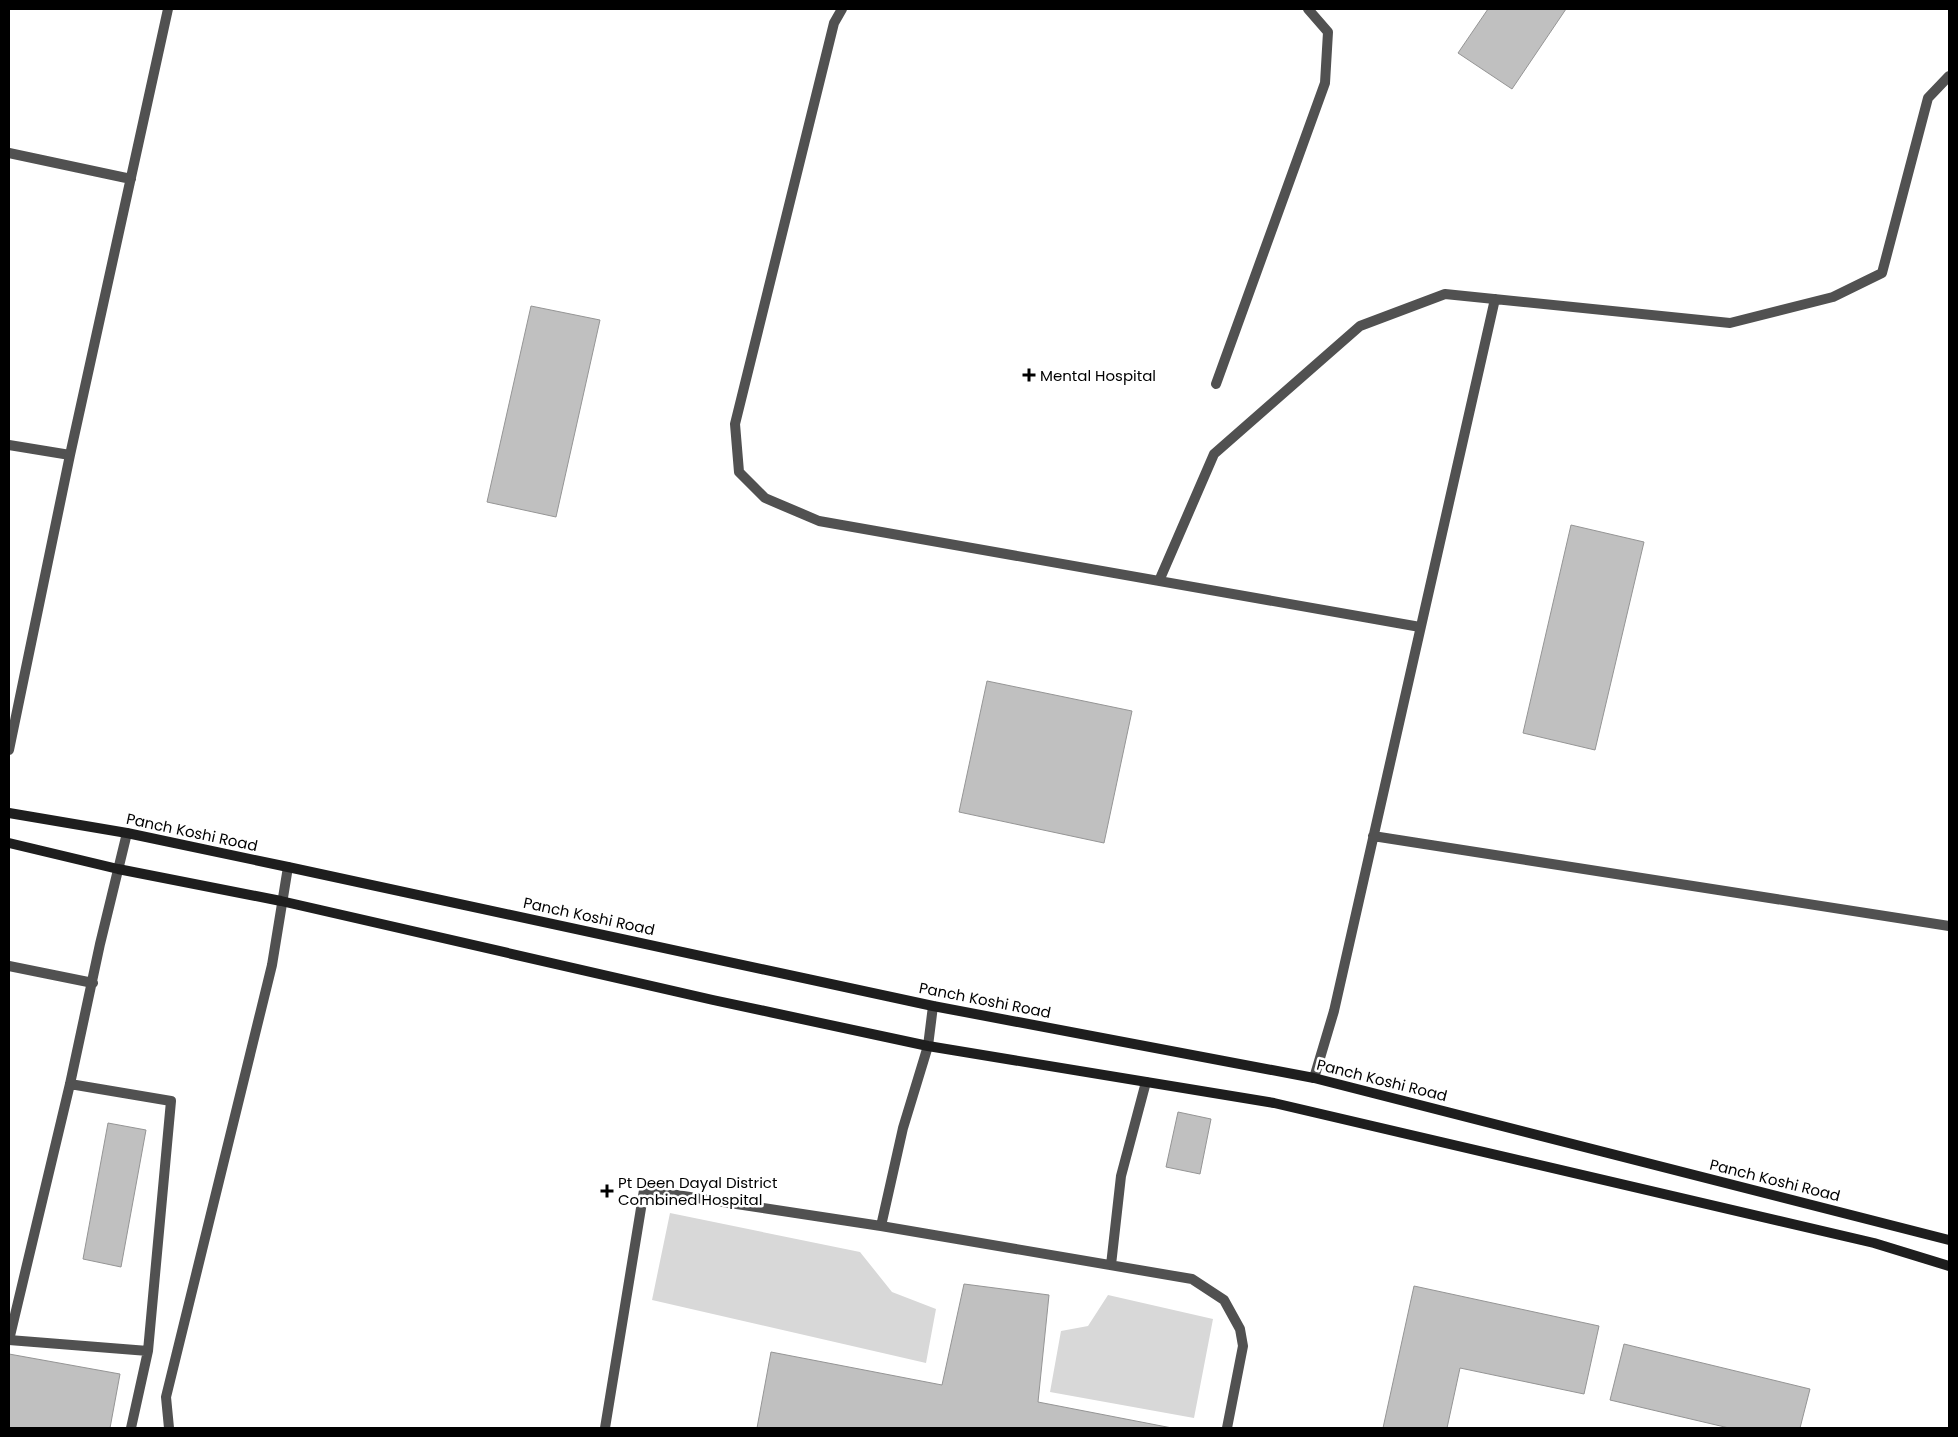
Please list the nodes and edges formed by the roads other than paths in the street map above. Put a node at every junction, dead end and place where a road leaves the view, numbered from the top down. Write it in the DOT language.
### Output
graph roads {
  1 [pos="168,9"];
  2 [pos="842,9"];
  3 [pos="1308,9"];
  4 [pos="1949,76"];
  5 [pos="9,153"];
  6 [pos="131,179"];
  7 [pos="1495,299"];
  8 [pos="1216,384"];
  9 [pos="9,445"];
  10 [pos="70,455"];
  11 [pos="1159,581"];
  12 [pos="1420,627"];
  13 [pos="9,750"];
  14 [pos="9,813"];
  15 [pos="127,833"];
  16 [pos="1373,836"];
  17 [pos="9,842"];
  18 [pos="288,867"];
  19 [pos="118,869"];
  20 [pos="281,901"];
  21 [pos="1949,926"];
  22 [pos="9,966"];
  23 [pos="93,983"];
  24 [pos="933,1006"];
  25 [pos="928,1046"];
  26 [pos="1314,1078"];
  27 [pos="1146,1082"];
  28 [pos="70,1084"];
  29 [pos="881,1226"];
  30 [pos="1949,1240"];
  31 [pos="1112,1266"];
  32 [pos="1949,1266"];
  33 [pos="9,1340"];
  34 [pos="148,1351"];
  35 [pos="130,1428"];
  36 [pos="169,1428"];
  37 [pos="605,1428"];
  38 [pos="1227,1428"];
  1 -- 6 [label="street"];
  2 -- 11 [label="street"];
  3 -- 8 [label="street"];
  4 -- 7 [label="street"];
  5 -- 6 [label="street"];
  6 -- 10 [label="street"];
  7 -- 11 [label="street"];
  7 -- 12 [label="street"];
  9 -- 10 [label="street"];
  10 -- 13 [label="street"];
  11 -- 12 [label="street"];
  12 -- 16 [label="street"];
  14 -- 15 [label="street, Panch Koshi Road"];
  15 -- 18 [label="street, Panch Koshi Road"];
  15 -- 19 [label="street"];
  16 -- 21 [label="street"];
  16 -- 26 [label="street"];
  17 -- 19 [label="street"];
  18 -- 20 [label="street"];
  18 -- 24 [label="street, Panch Koshi Road"];
  19 -- 20 [label="street"];
  19 -- 23 [label="street"];
  20 -- 25 [label="street"];
  20 -- 36 [label="street"];
  22 -- 23 [label="street"];
  23 -- 28 [label="street"];
  24 -- 25 [label="street"];
  24 -- 26 [label="street, Panch Koshi Road"];
  25 -- 27 [label="street"];
  25 -- 29 [label="street"];
  26 -- 30 [label="street, Panch Koshi Road"];
  27 -- 31 [label="street"];
  27 -- 32 [label="street"];
  28 -- 33 [label="street"];
  28 -- 34 [label="street"];
  29 -- 31 [label="street"];
  29 -- 37 [label="street"];
  31 -- 38 [label="street"];
  33 -- 34 [label="street"];
  34 -- 35 [label="street"];
}
